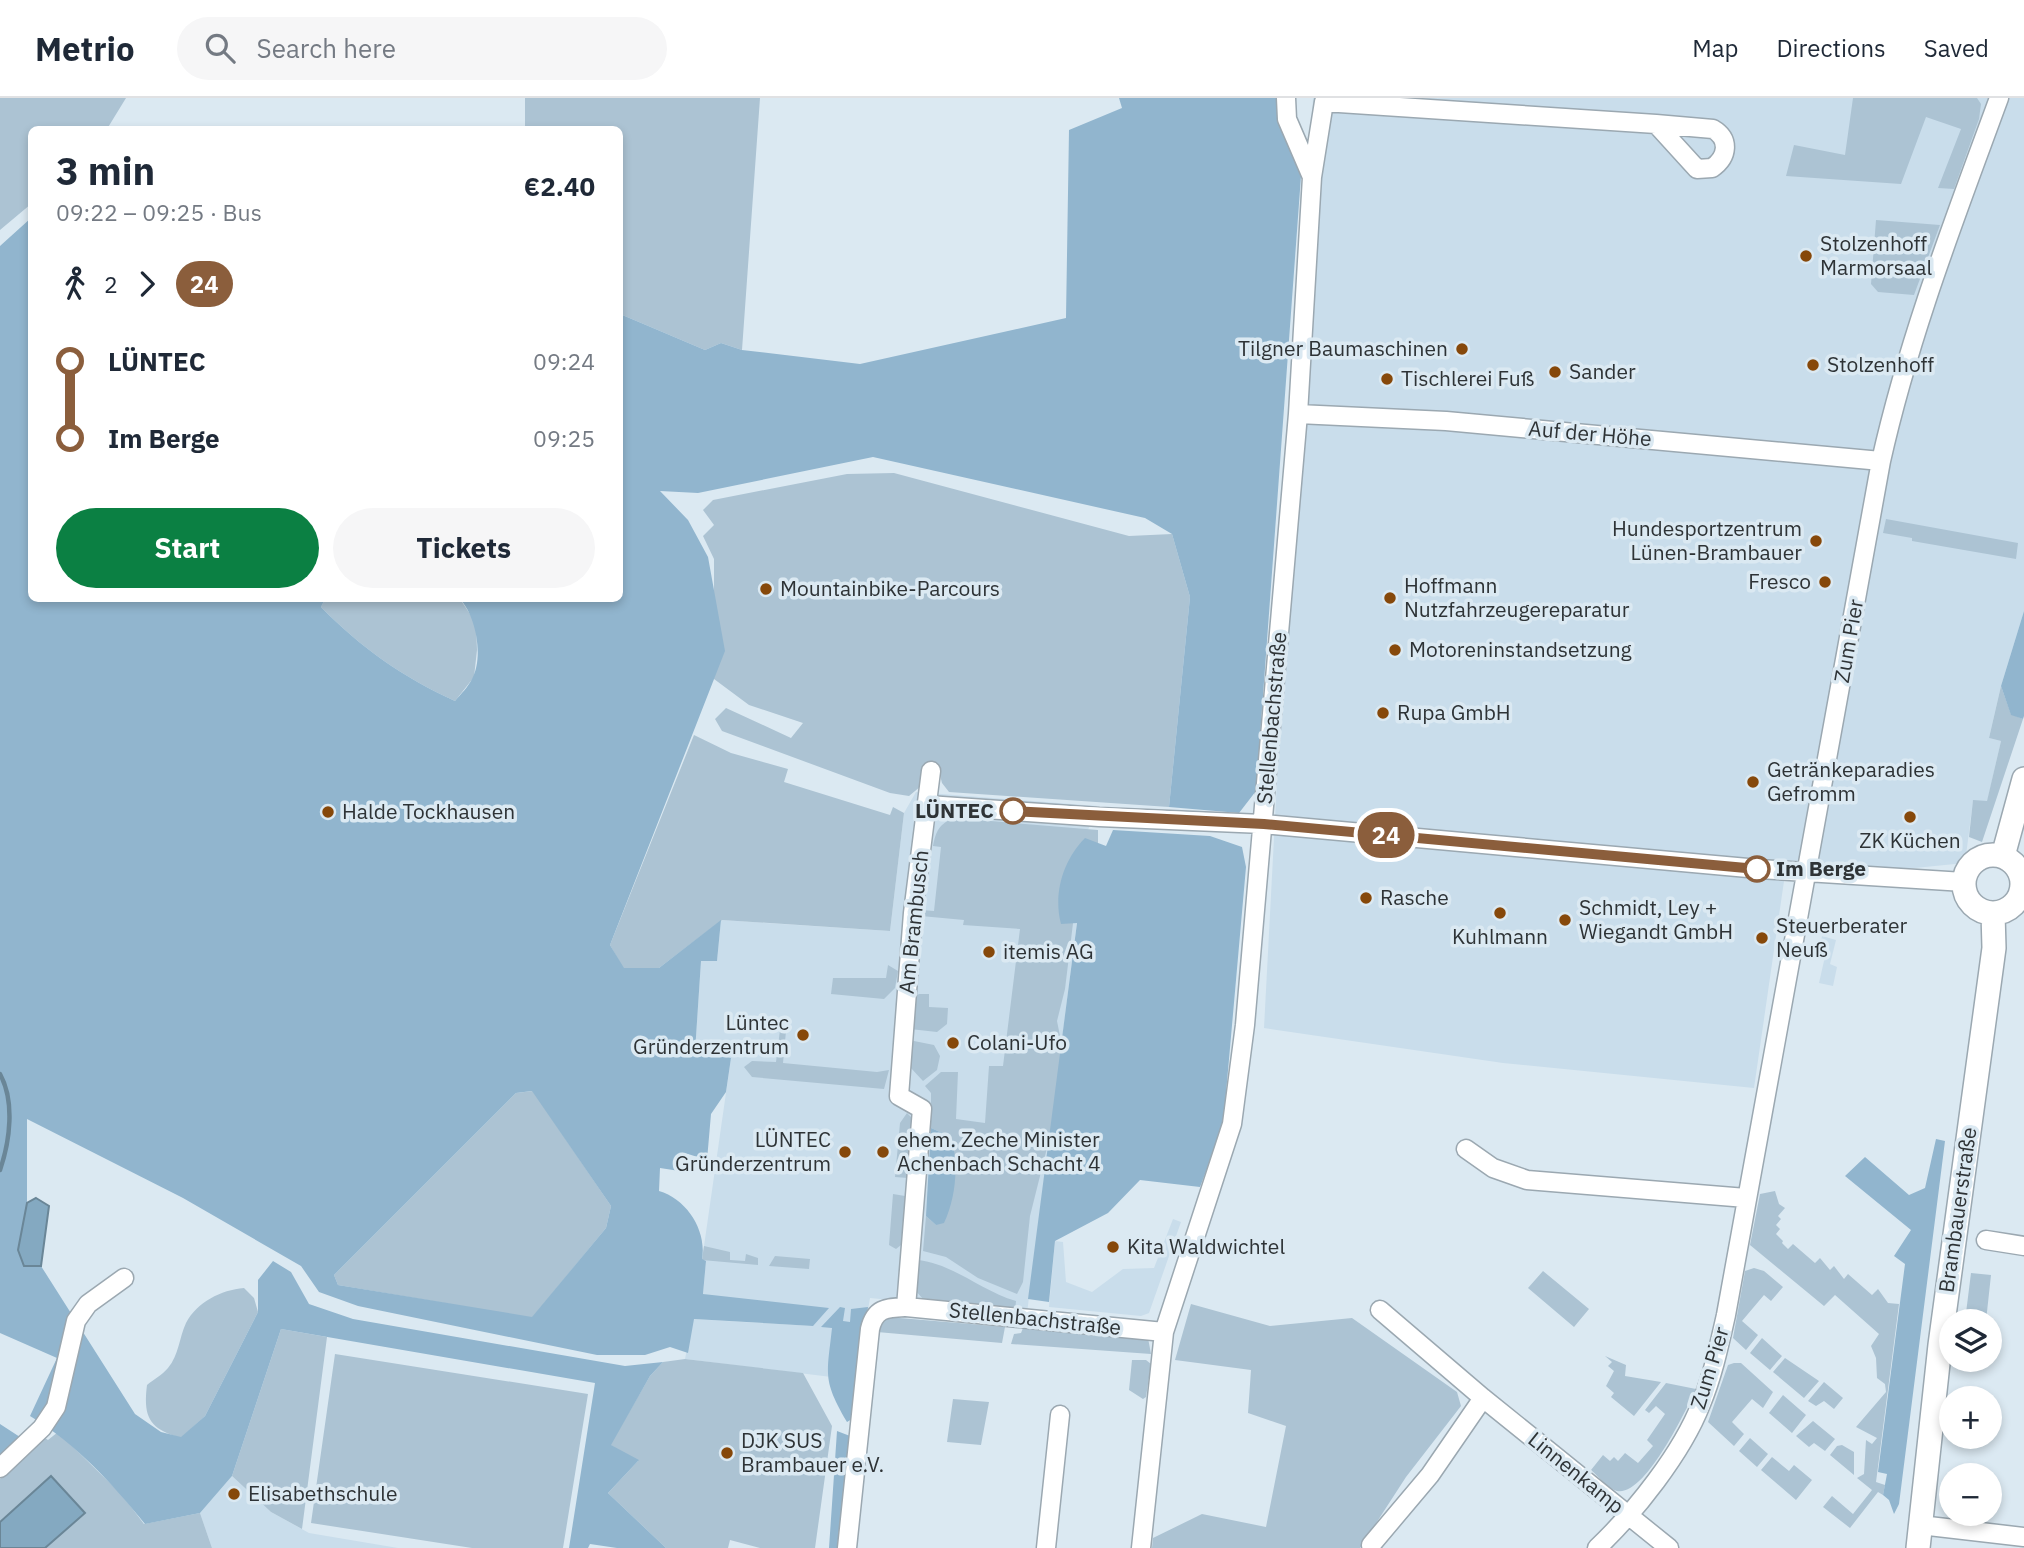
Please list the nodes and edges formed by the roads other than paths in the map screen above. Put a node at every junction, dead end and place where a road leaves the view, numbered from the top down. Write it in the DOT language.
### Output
graph roads {
  1 [pos="1286,98"];
  2 [pos="1999,98"];
  3 [pos="1489,106"];
  4 [pos="1657,124"];
  5 [pos="1312,177"];
  6 [pos="1298,414"];
  7 [pos="1881,461"];
  8 [pos="931,771"];
  9 [pos="2024,779"];
  10 [pos="928,805"];
  11 [pos="1264,824"];
  12 [pos="2003,856"];
  13 [pos="1806,872"];
  14 [pos="1964,882"];
  15 [pos="2024,883"];
  16 [pos="1993,913"];
  17 [pos="1466,1149"];
  18 [pos="1746,1198"];
  19 [pos="1986,1240"];
  20 [pos="2024,1245"];
  21 [pos="124,1278"];
  22 [pos="906,1307"];
  23 [pos="1380,1310"];
  24 [pos="1164,1332"];
  25 [pos="1483,1398"];
  26 [pos="1060,1415"];
  27 [pos="0,1468"];
  28 [pos="1628,1515"];
  29 [pos="1920,1525"];
  30 [pos="2024,1537"];
  31 [pos="1371,1545"];
  32 [pos="847,1548"];
  33 [pos="1046,1548"];
  34 [pos="1141,1548"];
  35 [pos="1597,1548"];
  36 [pos="1669,1548"];
  37 [pos="1917,1548"];
  1 -- 5 [label="street, Stellenbachstraße"];
  2 -- 7 [label="street, Zum Pier"];
  3 -- 4 [label="street, Stellenbachstraße"];
  3 -- 5 [label="street, Stellenbachstraße"];
  5 -- 6 [label="street, Stellenbachstraße"];
  6 -- 7 [label="street, Auf der Höhe"];
  6 -- 11 [label="street, Stellenbachstraße"];
  7 -- 13 [label="street, Zum Pier"];
  8 -- 10 [label="street"];
  9 -- 12 [label="main road"];
  10 -- 11 [label="street"];
  10 -- 22 [label="street, Am Brambusch"];
  11 -- 13 [label="street"];
  11 -- 24 [label="street, Stellenbachstraße"];
  12 -- 14 [label="main road"];
  12 -- 15 [label="main road"];
  13 -- 14 [label="street"];
  13 -- 18 [label="street, Zum Pier"];
  14 -- 16 [label="main road"];
  15 -- 16 [label="main road"];
  16 -- 29 [label="main road, Brambauerstraße"];
  17 -- 18 [label="street"];
  18 -- 28 [label="street, Zum Pier"];
  19 -- 20 [label="street"];
  21 -- 27 [label="street"];
  22 -- 24 [label="street, Stellenbachstraße"];
  22 -- 32 [label="street"];
  23 -- 25 [label="street, Linnenkamp"];
  24 -- 34 [label="street, Stellenbachstraße"];
  25 -- 28 [label="street, Linnenkamp"];
  25 -- 31 [label="street"];
  26 -- 33 [label="street"];
  28 -- 35 [label="street, Zum Pier"];
  28 -- 36 [label="street, Linnenkamp"];
  29 -- 30 [label="street"];
  29 -- 37 [label="main road, Brambauerstraße"];
}
